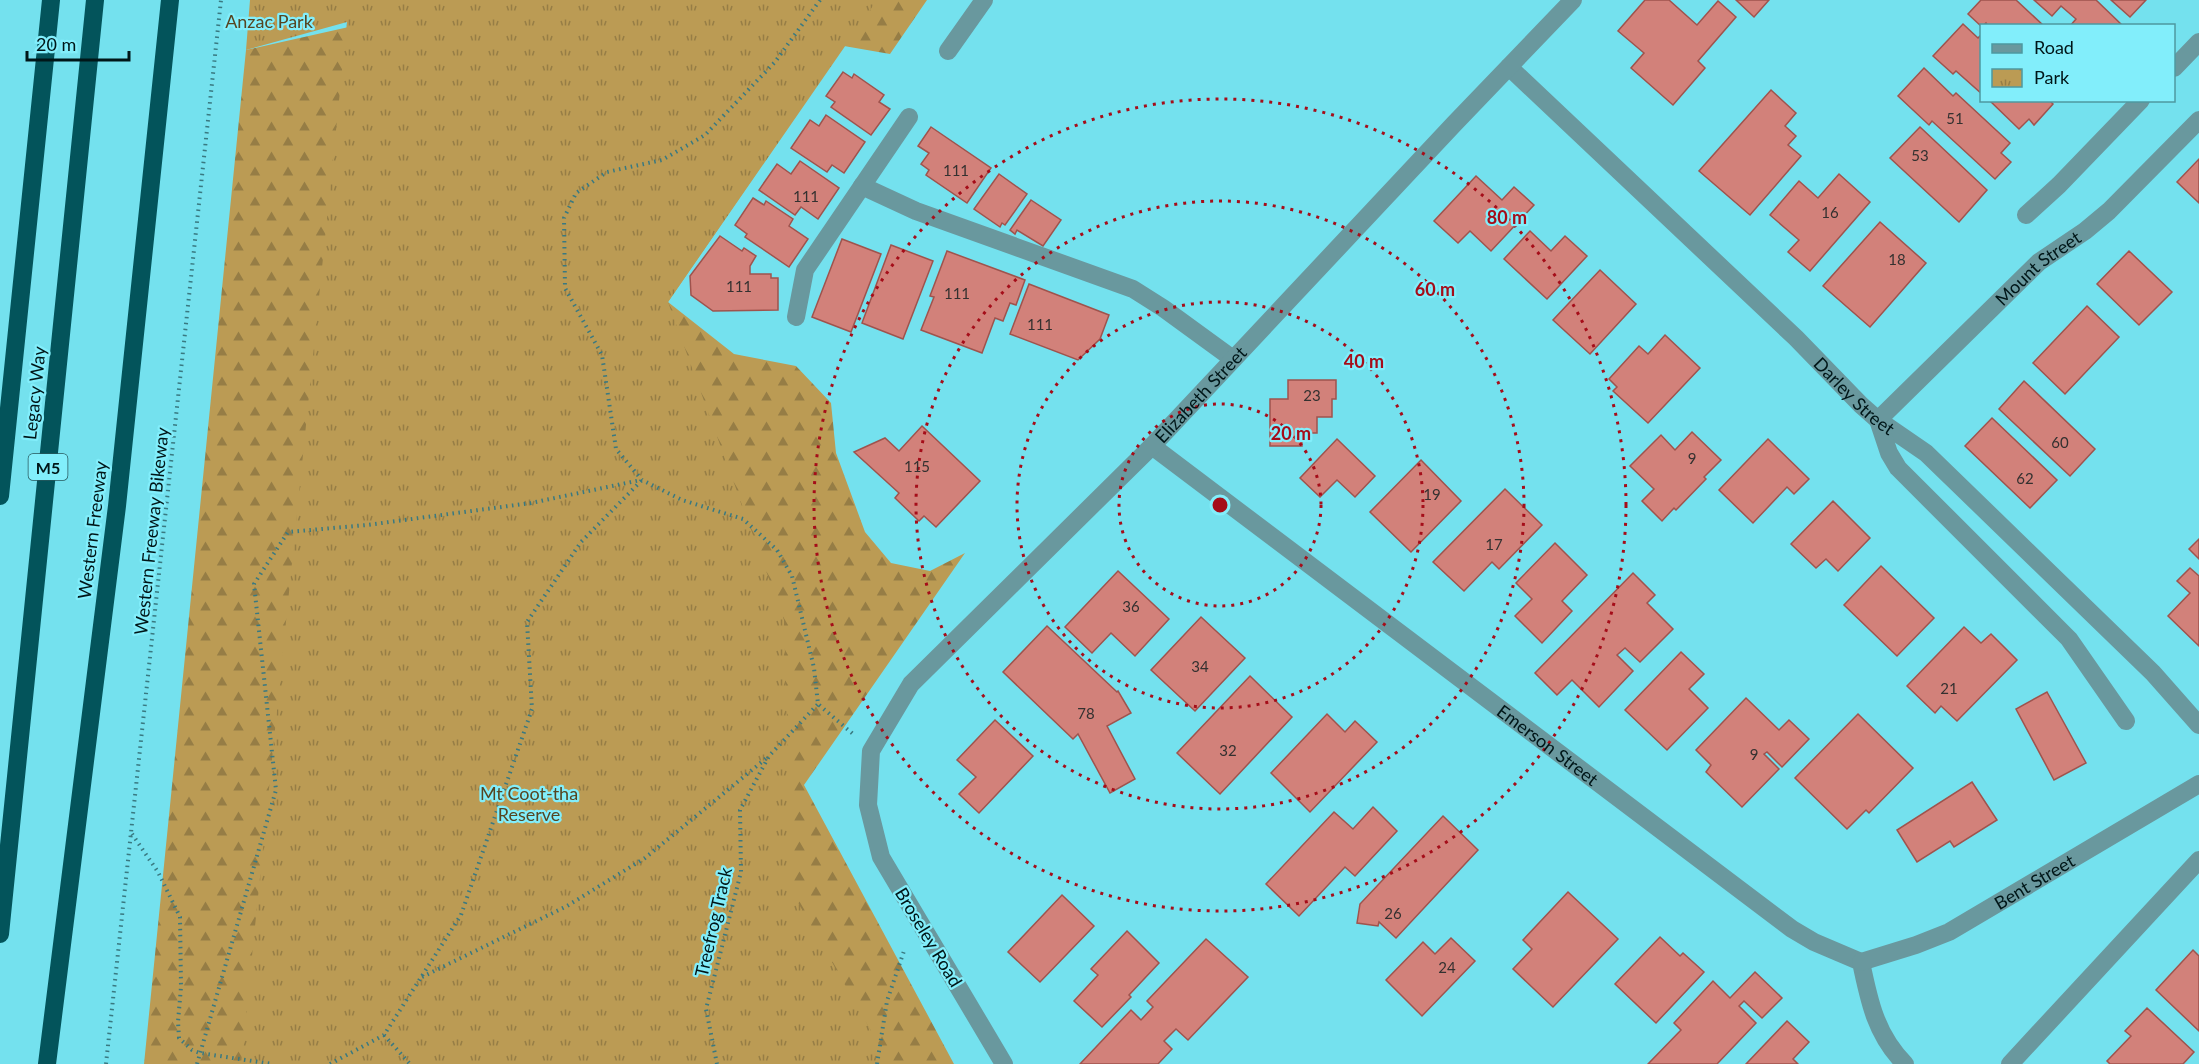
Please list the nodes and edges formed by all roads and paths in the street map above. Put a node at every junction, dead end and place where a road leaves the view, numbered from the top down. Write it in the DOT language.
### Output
graph roads {
  1 [pos="51,0"];
  2 [pos="95,0"];
  3 [pos="170,0"];
  4 [pos="221,0"];
  5 [pos="820,0"];
  6 [pos="984,0"];
  7 [pos="1573,0"];
  8 [pos="2199,42"];
  9 [pos="948,51"];
  10 [pos="1509,67"];
  11 [pos="2175,67"];
  12 [pos="2139,102"];
  13 [pos="909,117"];
  14 [pos="2199,120"];
  15 [pos="862,186"];
  16 [pos="2031,213"];
  17 [pos="796,317"];
  18 [pos="1233,359"];
  19 [pos="1878,420"];
  20 [pos="1152,446"];
  21 [pos="642,480"];
  22 [pos="0,496"];
  23 [pos="818,704"];
  24 [pos="2126,721"];
  25 [pos="2199,725"];
  26 [pos="871,751"];
  27 [pos="769,756"];
  28 [pos="2199,784"];
  29 [pos="868,805"];
  30 [pos="132,834"];
  31 [pos="2199,860"];
  32 [pos="916,915"];
  33 [pos="0,934"];
  34 [pos="1861,962"];
  35 [pos="420,978"];
  36 [pos="384,1035"];
  37 [pos="200,1053"];
  38 [pos="47,1064"];
  39 [pos="106,1064"];
  40 [pos="198,1064"];
  41 [pos="272,1064"];
  42 [pos="330,1064"];
  43 [pos="410,1064"];
  44 [pos="717,1064"];
  45 [pos="877,1064"];
  46 [pos="1004,1064"];
  47 [pos="1905,1064"];
  48 [pos="2010,1064"];
  1 -- 22 [label="highway, Legacy Way / M5"];
  2 -- 33 [label="highway, Legacy Way / M5"];
  3 -- 38 [label="highway, Western Freeway"];
  4 -- 30 [label="path, Western Freeway Bikeway"];
  5 -- 21 [label="path"];
  6 -- 9 [label="street"];
  7 -- 10 [label="street, Elizabeth Street"];
  8 -- 11 [label="street"];
  10 -- 18 [label="street, Elizabeth Street"];
  10 -- 19 [label="street, Darley Street"];
  12 -- 16 [label="street"];
  13 -- 15 [label="street"];
  14 -- 19 [label="street, Mount Street"];
  15 -- 17 [label="street"];
  15 -- 18 [label="street"];
  18 -- 20 [label="street, Elizabeth Street"];
  19 -- 24 [label="street"];
  19 -- 25 [label="street, Darley Street"];
  20 -- 26 [label="street, Elizabeth Street"];
  20 -- 34 [label="street, Emerson Street"];
  21 -- 23 [label="path"];
  21 -- 35 [label="path"];
  21 -- 37 [label="path"];
  23 -- 26 [label="path"];
  23 -- 27 [label="path, Treefrog Track"];
  26 -- 29 [label="street, Elizabeth Street"];
  27 -- 35 [label="path"];
  27 -- 44 [label="path, Treefrog Track"];
  28 -- 34 [label="street, Bent Street"];
  29 -- 32 [label="street, Broseley Road"];
  30 -- 37 [label="path"];
  30 -- 39 [label="path, Western Freeway Bikeway"];
  31 -- 48 [label="street"];
  32 -- 45 [label="path"];
  32 -- 46 [label="street, Broseley Road"];
  34 -- 47 [label="street"];
  35 -- 36 [label="path"];
  36 -- 42 [label="path"];
  36 -- 43 [label="path"];
  37 -- 40 [label="path"];
  37 -- 41 [label="path"];
}
